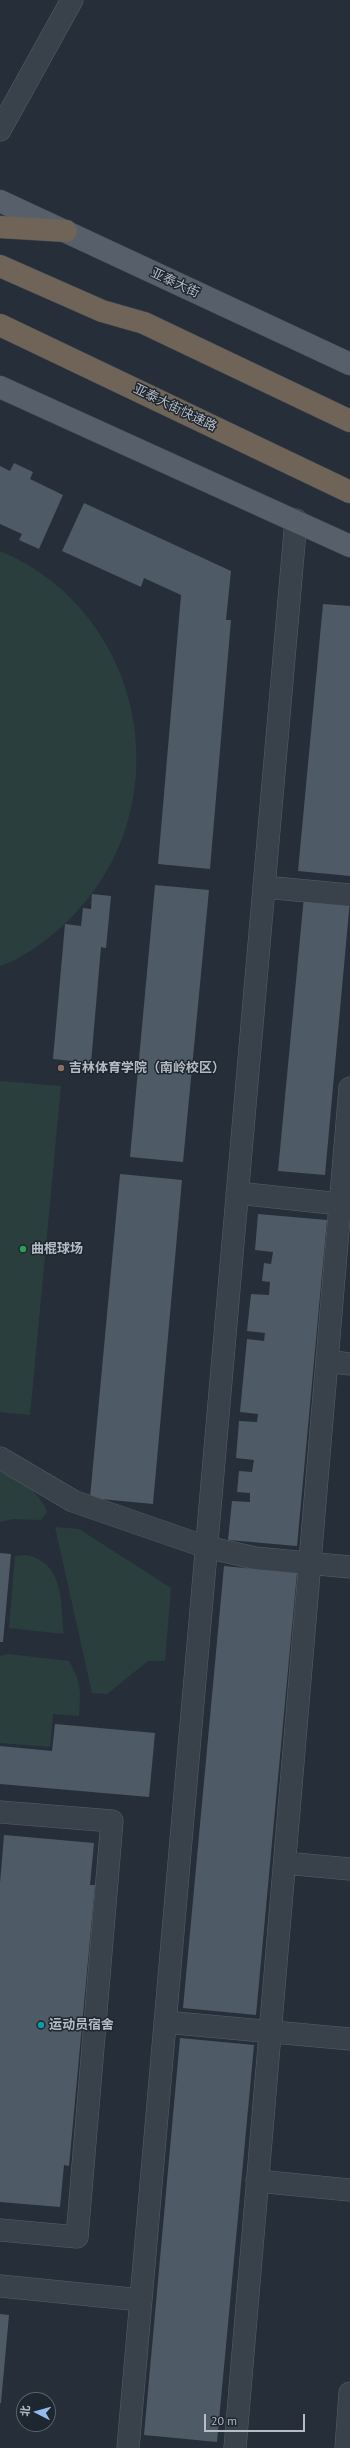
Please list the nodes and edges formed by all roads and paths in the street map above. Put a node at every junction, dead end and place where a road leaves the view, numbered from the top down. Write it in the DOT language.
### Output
graph roads {
  1 [pos="72,0"];
  2 [pos="0,130"];
  3 [pos="0,201"];
  4 [pos="0,227"];
  5 [pos="66,231"];
  6 [pos="0,266"];
  7 [pos="0,325"];
  8 [pos="350,364"];
  9 [pos="0,387"];
  10 [pos="350,421"];
  11 [pos="350,492"];
  12 [pos="296,520"];
  13 [pos="350,546"];
  14 [pos="264,887"];
  15 [pos="350,895"];
  16 [pos="350,1088"];
  17 [pos="237,1193"];
  18 [pos="345,1204"];
  19 [pos="327,1361"];
  20 [pos="350,1364"];
  21 [pos="0,1458"];
  22 [pos="206,1547"];
  23 [pos="310,1563"];
  24 [pos="350,1567"];
  25 [pos="0,1812"];
  26 [pos="284,1863"];
  27 [pos="350,1869"];
  28 [pos="165,2022"];
  29 [pos="270,2032"];
  30 [pos="350,2039"];
  31 [pos="257,2181"];
  32 [pos="350,2190"];
  33 [pos="0,2230"];
  34 [pos="0,2286"];
  35 [pos="140,2300"];
  36 [pos="350,2394"];
  37 [pos="128,2448"];
  38 [pos="235,2448"];
  39 [pos="346,2448"];
  1 -- 2 [label="street"];
  3 -- 5 [label="main road, 亚泰大街"];
  4 -- 5 [label="highway"];
  5 -- 8 [label="main road, 亚泰大街"];
  6 -- 10 [label="highway"];
  7 -- 11 [label="highway, 亚泰大街快速路"];
  9 -- 12 [label="main road"];
  12 -- 13 [label="main road"];
  12 -- 14 [label="street"];
  14 -- 15 [label="street"];
  14 -- 17 [label="street"];
  16 -- 18 [label="street"];
  17 -- 18 [label="street"];
  17 -- 22 [label="street"];
  18 -- 19 [label="street"];
  19 -- 20 [label="street"];
  19 -- 23 [label="street"];
  21 -- 22 [label="street"];
  22 -- 23 [label="street"];
  22 -- 28 [label="street"];
  23 -- 24 [label="street"];
  23 -- 26 [label="street"];
  25 -- 33 [label="street"];
  26 -- 27 [label="street"];
  26 -- 29 [label="street"];
  28 -- 29 [label="street"];
  28 -- 35 [label="street"];
  29 -- 30 [label="street"];
  29 -- 31 [label="street"];
  31 -- 32 [label="street"];
  31 -- 38 [label="street"];
  34 -- 35 [label="street"];
  35 -- 37 [label="street"];
  36 -- 39 [label="street"];
}
